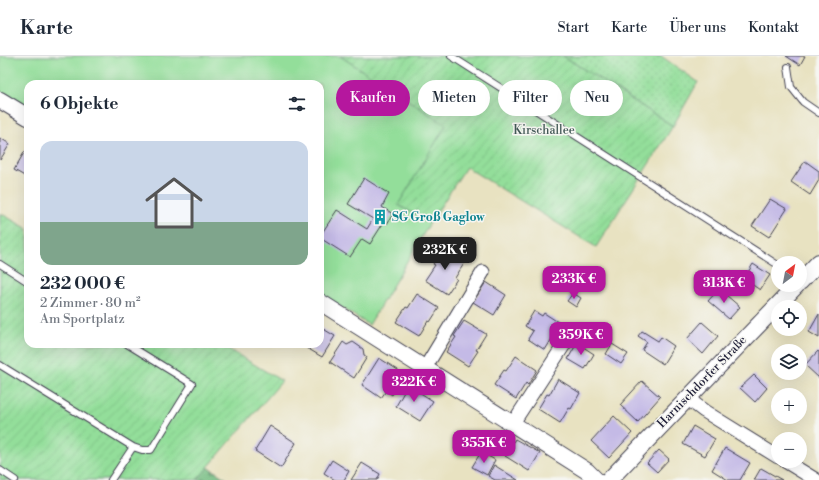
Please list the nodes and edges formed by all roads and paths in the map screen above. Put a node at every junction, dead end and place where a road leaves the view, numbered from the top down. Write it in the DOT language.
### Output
graph roads {
  1 [pos="451,56"];
  2 [pos="788,67"];
  3 [pos="0,100"];
  4 [pos="819,113"];
  5 [pos="24,115"];
  6 [pos="771,261"];
  7 [pos="819,262"];
  8 [pos="0,264"];
  9 [pos="483,272"];
  10 [pos="807,274"];
  11 [pos="24,279"];
  12 [pos="789,292"];
  13 [pos="324,305"];
  14 [pos="573,331"];
  15 [pos="134,348"];
  16 [pos="0,365"];
  17 [pos="424,368"];
  18 [pos="687,398"];
  19 [pos="513,424"];
  20 [pos="133,448"];
  21 [pos="771,453"];
  22 [pos="796,468"];
  23 [pos="0,470"];
  24 [pos="598,479"];
  25 [pos="16,480"];
  26 [pos="111,480"];
  27 [pos="816,480"];
  1 -- 6 [label="lane"];
  2 -- 4 [label="lane"];
  3 -- 5 [label="street"];
  7 -- 10 [label="street, Harnischdorfer Straße"];
  8 -- 11 [label="lane"];
  9 -- 17 [label="street"];
  12 -- 18 [label="street, Harnischdorfer Straße"];
  13 -- 17 [label="street"];
  14 -- 19 [label="street"];
  15 -- 20 [label="lane"];
  16 -- 20 [label="lane"];
  17 -- 19 [label="street"];
  18 -- 21 [label="street"];
  18 -- 24 [label="street, Harnischdorfer Straße"];
  19 -- 24 [label="street"];
  20 -- 26 [label="lane"];
  22 -- 27 [label="street"];
  23 -- 25 [label="lane"];
}
